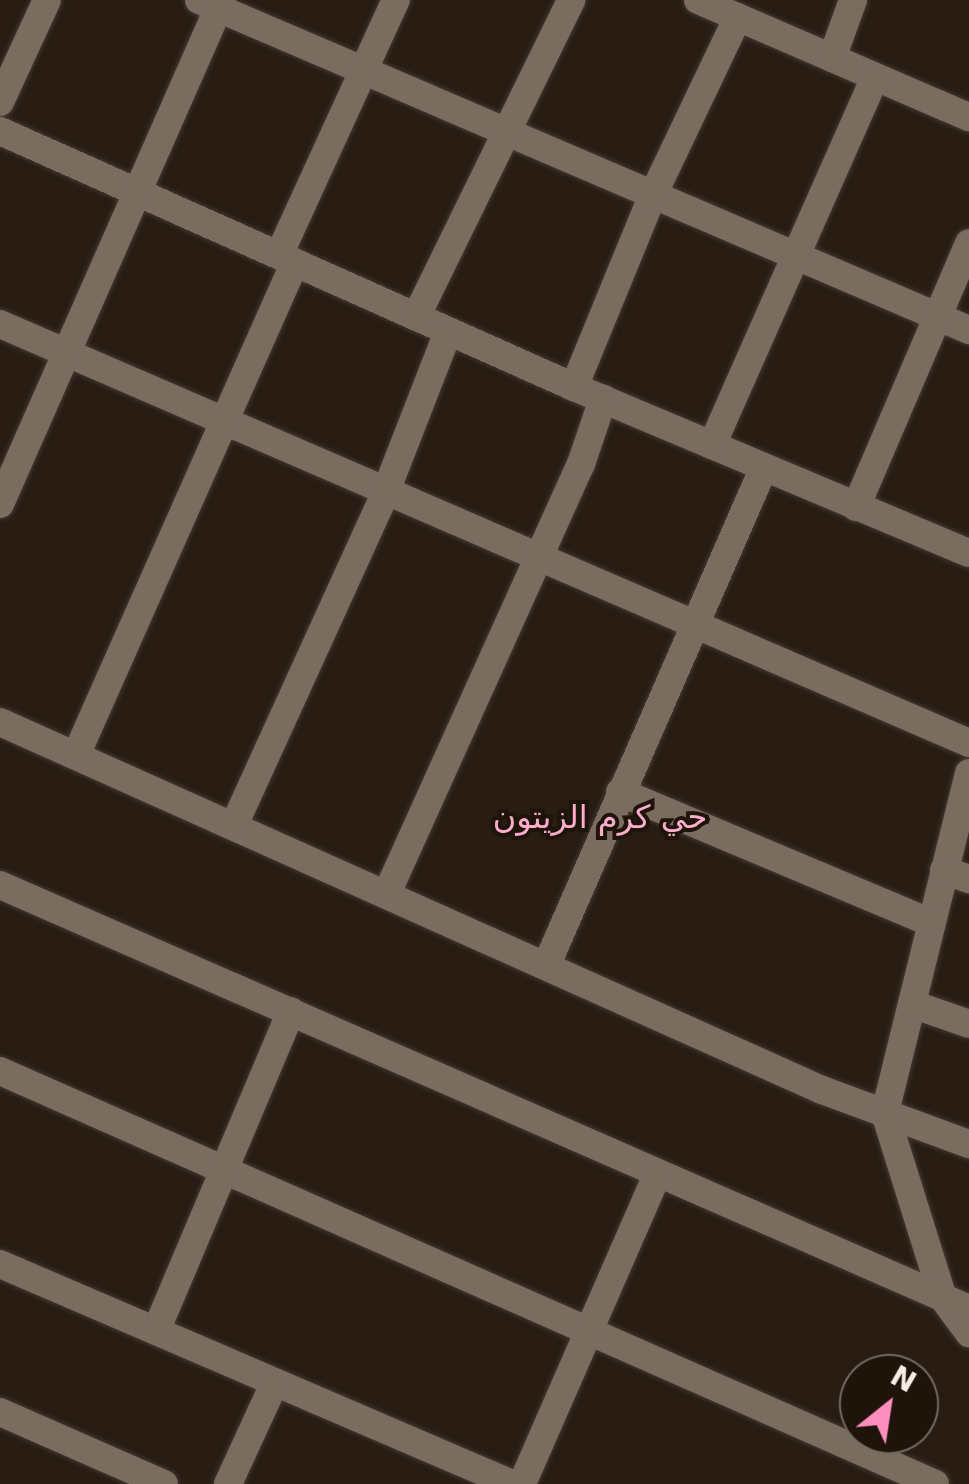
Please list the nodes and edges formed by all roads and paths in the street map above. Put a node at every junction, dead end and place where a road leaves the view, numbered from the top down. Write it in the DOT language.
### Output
graph roads {
  1 [pos="47,0"];
  2 [pos="396,0"];
  3 [pos="571,0"];
  4 [pos="698,0"];
  5 [pos="853,0"];
  6 [pos="213,3"];
  7 [pos="738,17"];
  8 [pos="832,58"];
  9 [pos="365,74"];
  10 [pos="875,77"];
  11 [pos="0,102"];
  12 [pos="969,117"];
  13 [pos="0,131"];
  14 [pos="505,134"];
  15 [pos="136,194"];
  16 [pos="652,197"];
  17 [pos="969,243"];
  18 [pos="794,256"];
  19 [pos="287,259"];
  20 [pos="416,317"];
  21 [pos="938,318"];
  22 [pos="0,324"];
  23 [pos="969,330"];
  24 [pos="448,332"];
  25 [pos="68,353"];
  26 [pos="574,387"];
  27 [pos="603,399"];
  28 [pos="225,422"];
  29 [pos="712,445"];
  30 [pos="764,467"];
  31 [pos="386,491"];
  32 [pos="0,504"];
  33 [pos="856,507"];
  34 [pos="969,553"];
  35 [pos="539,558"];
  36 [pos="691,626"];
  37 [pos="0,722"];
  38 [pos="969,743"];
  39 [pos="77,753"];
  40 [pos="969,773"];
  41 [pos="620,792"];
  42 [pos="235,823"];
  43 [pos="957,874"];
  44 [pos="0,884"];
  45 [pos="388,892"];
  46 [pos="932,922"];
  47 [pos="547,964"];
  48 [pos="912,1004"];
  49 [pos="291,1011"];
  50 [pos="969,1024"];
  51 [pos="0,1071"];
  52 [pos="885,1113"];
  53 [pos="969,1144"];
  54 [pos="224,1170"];
  55 [pos="658,1172"];
  56 [pos="0,1264"];
  57 [pos="956,1303"];
  58 [pos="156,1331"];
  59 [pos="589,1332"];
  60 [pos="969,1333"];
  61 [pos="275,1382"];
  62 [pos="0,1412"];
  63 [pos="455,1473"];
  64 [pos="164,1484"];
  65 [pos="228,1484"];
  66 [pos="512,1484"];
  67 [pos="522,1484"];
  68 [pos="935,1484"];
  1 -- 11 [label="street"];
  2 -- 9 [label="street"];
  3 -- 14 [label="street"];
  4 -- 7 [label="street"];
  5 -- 8 [label="street"];
  6 -- 9 [label="street"];
  6 -- 15 [label="street"];
  7 -- 8 [label="street"];
  7 -- 16 [label="street"];
  8 -- 10 [label="street"];
  9 -- 14 [label="street"];
  9 -- 19 [label="street"];
  10 -- 12 [label="street"];
  10 -- 18 [label="street"];
  13 -- 15 [label="street"];
  14 -- 16 [label="street"];
  14 -- 20 [label="street"];
  15 -- 19 [label="street"];
  15 -- 25 [label="street"];
  16 -- 18 [label="street"];
  16 -- 26 [label="street"];
  17 -- 21 [label="street"];
  18 -- 21 [label="street"];
  18 -- 29 [label="street"];
  19 -- 20 [label="street"];
  19 -- 28 [label="street"];
  20 -- 24 [label="street"];
  21 -- 23 [label="street"];
  21 -- 33 [label="street"];
  22 -- 25 [label="street"];
  24 -- 26 [label="street"];
  24 -- 31 [label="street"];
  25 -- 28 [label="street"];
  25 -- 32 [label="street"];
  26 -- 27 [label="street"];
  27 -- 29 [label="street"];
  27 -- 35 [label="street"];
  28 -- 31 [label="street"];
  28 -- 39 [label="street"];
  29 -- 30 [label="street"];
  30 -- 33 [label="street"];
  30 -- 36 [label="street"];
  31 -- 35 [label="street"];
  31 -- 42 [label="street"];
  33 -- 34 [label="street"];
  35 -- 36 [label="street"];
  35 -- 45 [label="street"];
  36 -- 38 [label="street"];
  36 -- 41 [label="street"];
  37 -- 39 [label="street"];
  39 -- 42 [label="street"];
  40 -- 43 [label="street"];
  41 -- 46 [label="street"];
  41 -- 47 [label="street"];
  42 -- 45 [label="street"];
  43 -- 46 [label="street"];
  44 -- 49 [label="street"];
  45 -- 47 [label="street"];
  46 -- 48 [label="street"];
  47 -- 52 [label="street"];
  48 -- 50 [label="street"];
  48 -- 52 [label="street"];
  49 -- 54 [label="street"];
  49 -- 55 [label="street"];
  51 -- 54 [label="street"];
  52 -- 53 [label="street"];
  52 -- 57 [label="street"];
  54 -- 58 [label="street"];
  54 -- 59 [label="street"];
  55 -- 57 [label="street"];
  55 -- 59 [label="street"];
  56 -- 58 [label="street"];
  57 -- 60 [label="street"];
  58 -- 61 [label="street"];
  59 -- 67 [label="street"];
  59 -- 68 [label="street"];
  61 -- 63 [label="street"];
  61 -- 65 [label="street"];
  62 -- 64 [label="street"];
  63 -- 66 [label="street"];
}
